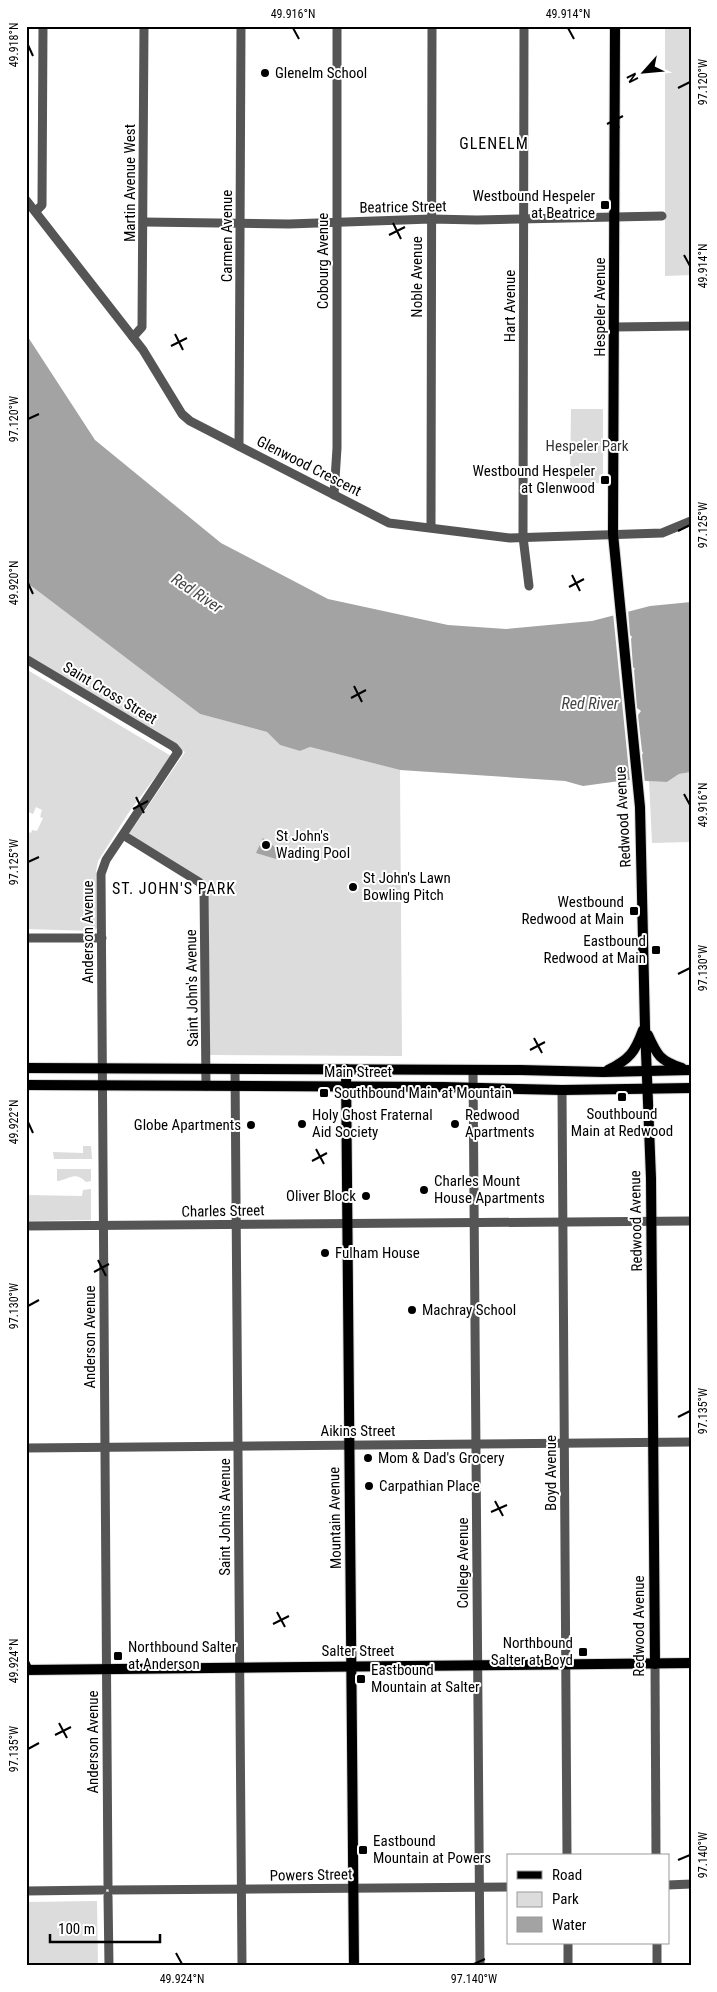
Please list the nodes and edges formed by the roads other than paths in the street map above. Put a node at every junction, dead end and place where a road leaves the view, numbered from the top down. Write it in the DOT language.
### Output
graph roads {
  1 [pos="43,26"];
  2 [pos="144,26"];
  3 [pos="241,26"];
  4 [pos="337,26"];
  5 [pos="432,26"];
  6 [pos="524,26"];
  7 [pos="615,26"];
  8 [pos="26,200"];
  9 [pos="36,211"];
  10 [pos="662,216"];
  11 [pos="615,217"];
  12 [pos="524,218"];
  13 [pos="431,219"];
  14 [pos="336,221"];
  15 [pos="143,222"];
  16 [pos="240,224"];
  17 [pos="691,326"];
  18 [pos="615,327"];
  19 [pos="133,337"];
  20 [pos="240,446"];
  21 [pos="334,495"];
  22 [pos="691,521"];
  23 [pos="431,527"];
  24 [pos="614,534"];
  25 [pos="523,537"];
  26 [pos="529,586"];
  27 [pos="618,587"];
  28 [pos="26,659"];
  29 [pos="178,752"];
  30 [pos="123,835"];
  31 [pos="26,938"];
  32 [pos="102,938"];
  33 [pos="645,1027"];
  34 [pos="26,1068"];
  35 [pos="102,1068"];
  36 [pos="206,1068"];
  37 [pos="235,1069"];
  38 [pos="346,1070"];
  39 [pos="473,1070"];
  40 [pos="690,1070"];
  41 [pos="647,1071"];
  42 [pos="603,1072"];
  43 [pos="26,1086"];
  44 [pos="102,1086"];
  45 [pos="206,1086"];
  46 [pos="236,1087"];
  47 [pos="346,1087"];
  48 [pos="474,1088"];
  49 [pos="691,1088"];
  50 [pos="648,1089"];
  51 [pos="562,1090"];
  52 [pos="691,1220"];
  53 [pos="652,1221"];
  54 [pos="473,1222"];
  55 [pos="563,1222"];
  56 [pos="237,1224"];
  57 [pos="348,1224"];
  58 [pos="26,1226"];
  59 [pos="103,1226"];
  60 [pos="653,1442"];
  61 [pos="691,1442"];
  62 [pos="564,1443"];
  63 [pos="476,1444"];
  64 [pos="238,1445"];
  65 [pos="350,1445"];
  66 [pos="26,1448"];
  67 [pos="104,1448"];
  68 [pos="691,1663"];
  69 [pos="655,1664"];
  70 [pos="566,1665"];
  71 [pos="352,1666"];
  72 [pos="478,1666"];
  73 [pos="240,1667"];
  74 [pos="106,1669"];
  75 [pos="26,1670"];
  76 [pos="567,1854"];
  77 [pos="656,1854"];
  78 [pos="691,1884"];
  79 [pos="670,1885"];
  80 [pos="480,1887"];
  81 [pos="507,1887"];
  82 [pos="354,1888"];
  83 [pos="241,1889"];
  84 [pos="108,1890"];
  85 [pos="26,1891"];
  86 [pos="568,1944"];
  87 [pos="657,1944"];
  88 [pos="109,1966"];
  89 [pos="242,1966"];
  90 [pos="354,1966"];
  91 [pos="480,1966"];
  92 [pos="568,1966"];
  93 [pos="657,1966"];
  1 -- 9 [label="street"];
  2 -- 15 [label="street, Martin Avenue West"];
  3 -- 16 [label="street, Carmen Avenue"];
  4 -- 14 [label="street, Cobourg Avenue"];
  5 -- 13 [label="street, Noble Avenue"];
  6 -- 12 [label="street, Hart Avenue"];
  7 -- 11 [label="main road, Hespeler Avenue"];
  8 -- 9 [label="street, Glenwood Crescent"];
  9 -- 19 [label="street, Glenwood Crescent"];
  10 -- 11 [label="street, Beatrice Street"];
  11 -- 12 [label="street, Beatrice Street"];
  11 -- 18 [label="main road, Hespeler Avenue"];
  12 -- 13 [label="street, Beatrice Street"];
  12 -- 25 [label="street, Hart Avenue"];
  13 -- 14 [label="street, Beatrice Street"];
  13 -- 23 [label="street, Noble Avenue"];
  14 -- 16 [label="street, Beatrice Street"];
  14 -- 21 [label="street, Cobourg Avenue"];
  15 -- 16 [label="street, Beatrice Street"];
  15 -- 19 [label="street, Martin Avenue West"];
  16 -- 20 [label="street, Carmen Avenue"];
  17 -- 18 [label="street"];
  18 -- 24 [label="main road, Hespeler Avenue"];
  19 -- 20 [label="street, Glenwood Crescent"];
  20 -- 21 [label="street, Glenwood Crescent"];
  21 -- 23 [label="street, Glenwood Crescent"];
  22 -- 24 [label="street, Glenwood Crescent"];
  23 -- 25 [label="street, Glenwood Crescent"];
  24 -- 25 [label="street, Glenwood Crescent"];
  24 -- 27 [label="main road, Hespeler Avenue"];
  25 -- 26 [label="street, Hart Avenue"];
  27 -- 33 [label="main road, Redwood Avenue"];
  28 -- 29 [label="street, Saint Cross Street"];
  29 -- 30 [label="street, Anderson Avenue"];
  30 -- 32 [label="street, Anderson Avenue"];
  30 -- 36 [label="street, Saint John's Avenue"];
  31 -- 32 [label="street"];
  32 -- 35 [label="street, Anderson Avenue"];
  33 -- 40 [label="main road"];
  33 -- 41 [label="main road, Redwood Avenue"];
  33 -- 42 [label="main road"];
  34 -- 35 [label="main road, Main Street"];
  35 -- 36 [label="main road, Main Street"];
  35 -- 44 [label="street, Anderson Avenue"];
  36 -- 37 [label="main road, Main Street"];
  36 -- 45 [label="street, Saint John's Avenue"];
  37 -- 38 [label="main road, Main Street"];
  37 -- 46 [label="street, Saint John's Avenue"];
  38 -- 39 [label="main road, Main Street"];
  38 -- 47 [label="main road, Mountain Avenue"];
  39 -- 42 [label="main road, Main Street"];
  39 -- 48 [label="street, College Avenue"];
  40 -- 41 [label="main road, Main Street"];
  41 -- 42 [label="main road, Main Street"];
  41 -- 50 [label="main road, Redwood Avenue"];
  43 -- 44 [label="main road, Main Street"];
  44 -- 45 [label="main road, Main Street"];
  44 -- 59 [label="street, Anderson Avenue"];
  45 -- 46 [label="main road, Main Street"];
  46 -- 47 [label="main road, Main Street"];
  46 -- 56 [label="street, Saint John's Avenue"];
  47 -- 48 [label="main road, Main Street"];
  47 -- 57 [label="main road, Mountain Avenue"];
  48 -- 51 [label="main road, Main Street"];
  48 -- 54 [label="street, College Avenue"];
  49 -- 50 [label="main road, Main Street"];
  50 -- 51 [label="main road, Main Street"];
  50 -- 53 [label="main road, Redwood Avenue"];
  51 -- 55 [label="street, Boyd Avenue"];
  52 -- 53 [label="street, Charles Street"];
  53 -- 55 [label="street, Charles Street"];
  53 -- 60 [label="main road, Redwood Avenue"];
  54 -- 55 [label="street, Charles Street"];
  54 -- 57 [label="street, Charles Street"];
  54 -- 63 [label="street, College Avenue"];
  55 -- 62 [label="street, Boyd Avenue"];
  56 -- 57 [label="street, Charles Street"];
  56 -- 59 [label="street, Charles Street"];
  56 -- 64 [label="street, Saint John's Avenue"];
  57 -- 65 [label="main road, Mountain Avenue"];
  58 -- 59 [label="street, Charles Street"];
  59 -- 67 [label="street, Anderson Avenue"];
  60 -- 61 [label="street, Aikins Street"];
  60 -- 62 [label="street, Aikins Street"];
  60 -- 69 [label="main road, Redwood Avenue"];
  62 -- 63 [label="street, Aikins Street"];
  62 -- 70 [label="street, Boyd Avenue"];
  63 -- 65 [label="street, Aikins Street"];
  63 -- 72 [label="street, College Avenue"];
  64 -- 65 [label="street, Aikins Street"];
  64 -- 67 [label="street, Aikins Street"];
  64 -- 73 [label="street, Saint John's Avenue"];
  65 -- 71 [label="main road, Mountain Avenue"];
  66 -- 67 [label="street, Aikins Street"];
  67 -- 74 [label="street, Anderson Avenue"];
  68 -- 69 [label="main road, Salter Street"];
  69 -- 70 [label="main road, Salter Street"];
  69 -- 77 [label="street, Redwood Avenue"];
  70 -- 72 [label="main road, Salter Street"];
  70 -- 76 [label="street, Boyd Avenue"];
  71 -- 72 [label="main road, Salter Street"];
  71 -- 73 [label="main road, Salter Street"];
  71 -- 82 [label="main road, Mountain Avenue"];
  72 -- 80 [label="street, College Avenue"];
  73 -- 74 [label="main road, Salter Street"];
  73 -- 83 [label="street, Saint John's Avenue"];
  74 -- 75 [label="main road, Salter Street"];
  74 -- 84 [label="street, Anderson Avenue"];
  78 -- 79 [label="street"];
  80 -- 81 [label="street, Powers Street"];
  80 -- 82 [label="street, Powers Street"];
  80 -- 91 [label="street, College Avenue"];
  82 -- 83 [label="street, Powers Street"];
  82 -- 90 [label="main road, Mountain Avenue"];
  83 -- 84 [label="street, Powers Street"];
  83 -- 89 [label="street, Saint John's Avenue"];
  84 -- 85 [label="street, Powers Street"];
  84 -- 88 [label="street, Anderson Avenue"];
  86 -- 92 [label="street"];
  87 -- 93 [label="street"];
}
